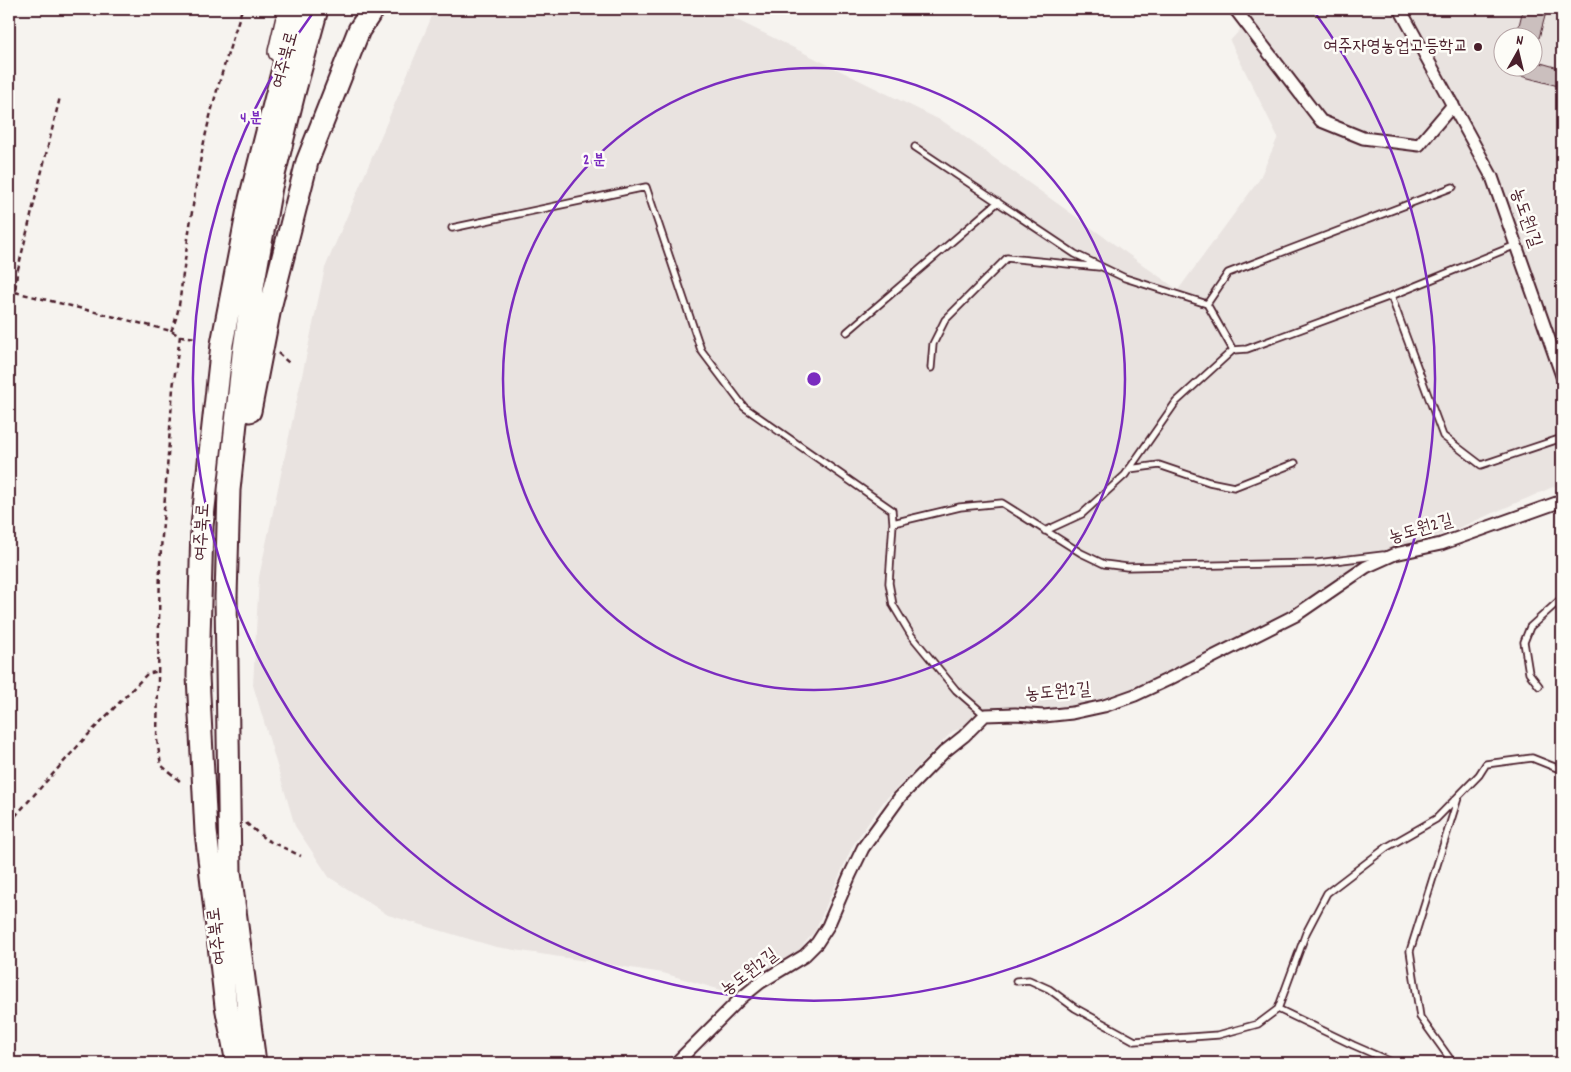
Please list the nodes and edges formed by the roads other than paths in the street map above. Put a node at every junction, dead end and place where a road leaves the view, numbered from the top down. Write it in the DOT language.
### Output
graph roads {
  1 [pos="288,9"];
  2 [pos="300,9"];
  3 [pos="317,9"];
  4 [pos="325,9"];
  5 [pos="373,9"];
  6 [pos="1235,9"];
  7 [pos="1400,9"];
  8 [pos="294,93"];
  9 [pos="1452,105"];
  10 [pos="915,147"];
  11 [pos="1453,187"];
  12 [pos="250,199"];
  13 [pos="998,202"];
  14 [pos="452,228"];
  15 [pos="1516,245"];
  16 [pos="1103,267"];
  17 [pos="1391,296"];
  18 [pos="1207,304"];
  19 [pos="846,332"];
  20 [pos="1233,350"];
  21 [pos="931,368"];
  22 [pos="1562,376"];
  23 [pos="1562,438"];
  24 [pos="1295,464"];
  25 [pos="1129,469"];
  26 [pos="1562,501"];
  27 [pos="893,523"];
  28 [pos="1045,532"];
  29 [pos="1395,554"];
  30 [pos="226,597"];
  31 [pos="1562,598"];
  32 [pos="1539,686"];
  33 [pos="985,715"];
  34 [pos="1562,770"];
  35 [pos="1458,796"];
  36 [pos="1016,981"];
  37 [pos="1278,1009"];
  38 [pos="237,1063"];
  39 [pos="255,1063"];
  40 [pos="676,1063"];
  41 [pos="1394,1063"];
  42 [pos="1453,1063"];
  1 -- 12 [label="main road"];
  2 -- 12 [label="highway, 여주북로"];
  3 -- 8 [label="highway, 여주북로"];
  4 -- 8 [label="main road"];
  5 -- 30 [label="highway"];
  6 -- 9 [label="street"];
  7 -- 9 [label="street, 농도원1길"];
  8 -- 30 [label="highway, 여주북로"];
  9 -- 15 [label="street, 농도원1길"];
  10 -- 13 [label="lane"];
  11 -- 18 [label="lane"];
  12 -- 38 [label="highway, 여주북로"];
  13 -- 16 [label="lane"];
  13 -- 19 [label="lane"];
  14 -- 27 [label="lane"];
  15 -- 17 [label="lane"];
  15 -- 22 [label="street, 농도원1길"];
  16 -- 18 [label="lane"];
  16 -- 21 [label="lane"];
  17 -- 20 [label="lane"];
  17 -- 23 [label="lane"];
  18 -- 20 [label="lane"];
  20 -- 25 [label="lane"];
  24 -- 25 [label="lane"];
  25 -- 28 [label="lane"];
  26 -- 29 [label="street, 농도원2길"];
  27 -- 28 [label="lane"];
  27 -- 33 [label="lane"];
  28 -- 29 [label="lane"];
  29 -- 33 [label="street, 농도원2길"];
  30 -- 39 [label="highway, 여주북로"];
  31 -- 32 [label="lane"];
  33 -- 40 [label="street, 농도원2길"];
  34 -- 35 [label="lane"];
  35 -- 37 [label="lane"];
  35 -- 42 [label="lane"];
  36 -- 37 [label="lane"];
  37 -- 41 [label="lane"];
}
